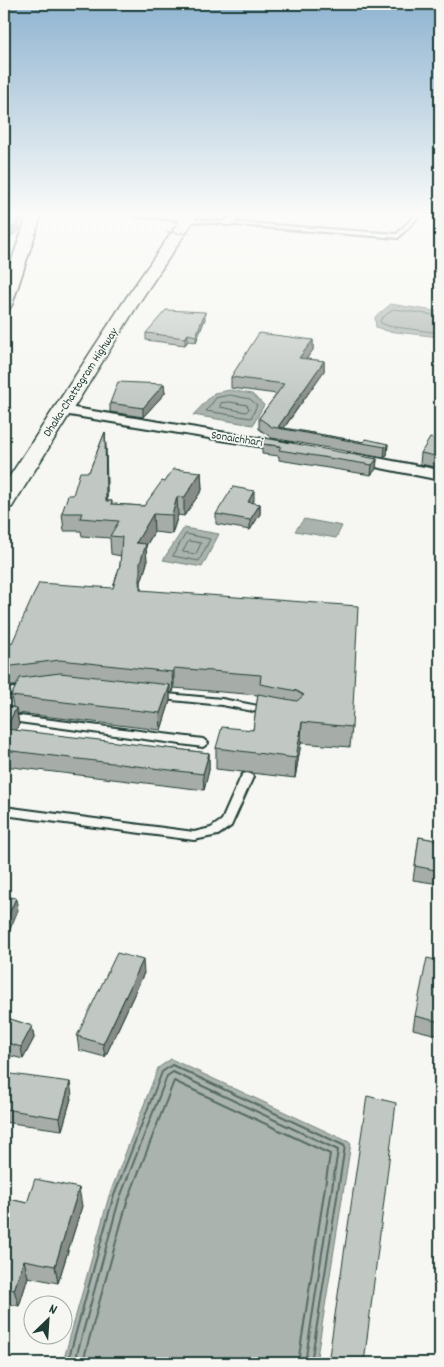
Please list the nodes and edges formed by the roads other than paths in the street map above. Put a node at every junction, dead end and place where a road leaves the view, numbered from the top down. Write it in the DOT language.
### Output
graph roads {
  1 [pos="9,277"];
  2 [pos="152,277"];
  3 [pos="4,305"];
  4 [pos="62,410"];
  5 [pos="304,449"];
  6 [pos="332,455"];
  7 [pos="440,475"];
  8 [pos="4,502"];
  9 [pos="33,689"];
  10 [pos="4,692"];
  11 [pos="146,694"];
  12 [pos="277,713"];
  13 [pos="4,717"];
  14 [pos="203,743"];
  15 [pos="248,777"];
  16 [pos="4,812"];
  1 -- 3 [label="highway"];
  2 -- 4 [label="highway, Dhaka-Chattogram Highway"];
  4 -- 5 [label="street, Sonaichhari"];
  4 -- 8 [label="highway, Dhaka-Chattogram Highway"];
  6 -- 7 [label="street"];
  9 -- 10 [label="lane"];
  11 -- 12 [label="lane"];
  13 -- 14 [label="lane"];
  15 -- 16 [label="lane"];
}
